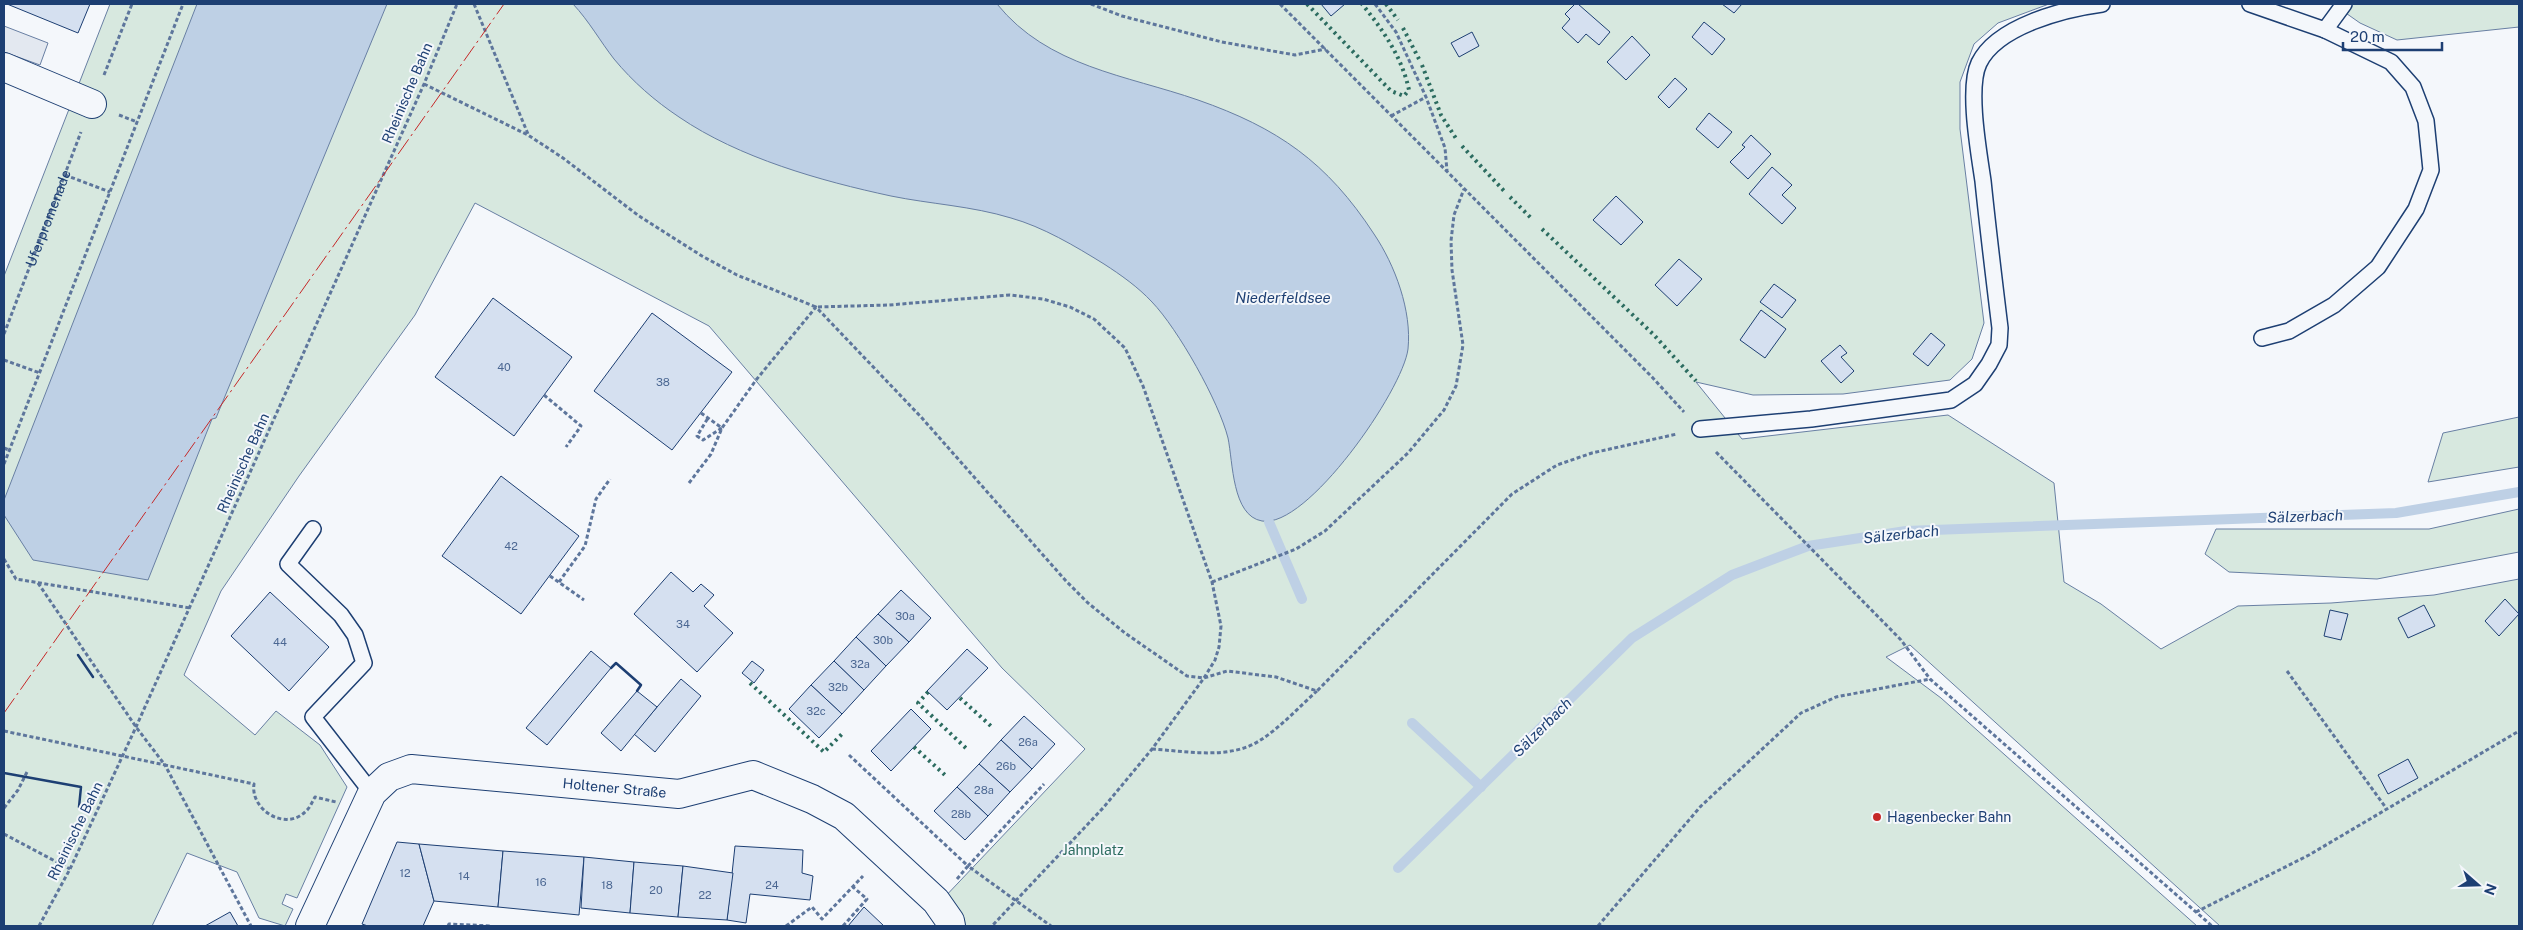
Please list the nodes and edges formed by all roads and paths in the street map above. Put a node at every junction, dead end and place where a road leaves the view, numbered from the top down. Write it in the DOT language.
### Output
graph roads {
  1 [pos="132,4"];
  2 [pos="183,4"];
  3 [pos="457,4"];
  4 [pos="474,4"];
  5 [pos="1091,4"];
  6 [pos="1280,4"];
  7 [pos="1375,4"];
  8 [pos="2102,4"];
  9 [pos="2250,4"];
  10 [pos="2344,4"];
  11 [pos="2325,30"];
  12 [pos="1326,49"];
  13 [pos="4,67"];
  14 [pos="424,84"];
  15 [pos="1426,97"];
  16 [pos="92,104"];
  17 [pos="118,115"];
  18 [pos="1391,116"];
  19 [pos="137,122"];
  20 [pos="528,135"];
  21 [pos="1447,171"];
  22 [pos="65,175"];
  23 [pos="1464,189"];
  24 [pos="110,192"];
  25 [pos="816,308"];
  26 [pos="4,334"];
  27 [pos="2262,338"];
  28 [pos="4,360"];
  29 [pos="40,373"];
  30 [pos="544,396"];
  31 [pos="701,413"];
  32 [pos="708,418"];
  33 [pos="722,428"];
  34 [pos="1700,429"];
  35 [pos="566,447"];
  36 [pos="4,448"];
  37 [pos="10,450"];
  38 [pos="1722,459"];
  39 [pos="4,464"];
  40 [pos="610,479"];
  41 [pos="689,483"];
  42 [pos="313,529"];
  43 [pos="4,559"];
  44 [pos="550,576"];
  45 [pos="559,582"];
  46 [pos="1212,582"];
  47 [pos="38,583"];
  48 [pos="584,600"];
  49 [pos="190,608"];
  50 [pos="2287,671"];
  51 [pos="1204,678"];
  52 [pos="1930,679"];
  53 [pos="1318,690"];
  54 [pos="136,727"];
  55 [pos="4,731"];
  56 [pos="2519,731"];
  57 [pos="1152,749"];
  58 [pos="123,755"];
  59 [pos="849,755"];
  60 [pos="165,765"];
  61 [pos="27,772"];
  62 [pos="1044,784"];
  63 [pos="368,800"];
  64 [pos="4,808"];
  65 [pos="2386,808"];
  66 [pos="4,834"];
  67 [pos="884,854"];
  68 [pos="968,866"];
  69 [pos="70,869"];
  70 [pos="853,887"];
  71 [pos="936,901"];
  72 [pos="1015,902"];
  73 [pos="2196,912"];
  74 [pos="39,926"];
  75 [pos="251,926"];
  76 [pos="310,926"];
  77 [pos="448,926"];
  78 [pos="492,926"];
  79 [pos="786,926"];
  80 [pos="843,926"];
  81 [pos="951,926"];
  82 [pos="992,926"];
  83 [pos="1051,926"];
  84 [pos="1598,926"];
  85 [pos="2212,926"];
  1 -- 16 [label="path, Uferpromenade"];
  2 -- 19 [label="path"];
  3 -- 14 [label="path, Rheinische Bahn"];
  4 -- 20 [label="path"];
  5 -- 12 [label="path"];
  6 -- 12 [label="path"];
  7 -- 15 [label="path"];
  8 -- 34 [label="lane"];
  9 -- 11 [label="lane"];
  10 -- 11 [label="lane"];
  11 -- 27 [label="lane"];
  12 -- 18 [label="path"];
  13 -- 16 [label="street"];
  14 -- 20 [label="path"];
  14 -- 49 [label="path, Rheinische Bahn"];
  15 -- 18 [label="path"];
  15 -- 21 [label="path"];
  16 -- 22 [label="path, Uferpromenade"];
  17 -- 19 [label="path"];
  18 -- 21 [label="path"];
  19 -- 24 [label="path"];
  20 -- 25 [label="path"];
  21 -- 23 [label="path"];
  22 -- 24 [label="path"];
  22 -- 26 [label="path, Uferpromenade"];
  23 -- 34 [label="path"];
  23 -- 46 [label="path"];
  24 -- 29 [label="path"];
  25 -- 33 [label="path"];
  25 -- 46 [label="path"];
  25 -- 51 [label="path"];
  28 -- 29 [label="path"];
  29 -- 37 [label="path"];
  30 -- 35 [label="path"];
  31 -- 32 [label="path"];
  32 -- 33 [label="path"];
  32 -- 33 [label="path"];
  33 -- 41 [label="path"];
  34 -- 53 [label="path"];
  36 -- 37 [label="path"];
  37 -- 39 [label="path"];
  38 -- 52 [label="path"];
  40 -- 45 [label="path"];
  42 -- 63 [label="lane"];
  43 -- 47 [label="path"];
  44 -- 45 [label="path"];
  45 -- 48 [label="path"];
  46 -- 51 [label="path"];
  47 -- 49 [label="path"];
  47 -- 54 [label="path"];
  49 -- 54 [label="path, Rheinische Bahn"];
  50 -- 65 [label="path"];
  51 -- 53 [label="path"];
  51 -- 57 [label="path"];
  52 -- 73 [label="path"];
  52 -- 84 [label="path"];
  53 -- 57 [label="path"];
  54 -- 58 [label="path, Rheinische Bahn"];
  54 -- 60 [label="path"];
  55 -- 58 [label="path"];
  56 -- 65 [label="path"];
  57 -- 72 [label="path"];
  58 -- 60 [label="path"];
  58 -- 69 [label="path, Rheinische Bahn"];
  59 -- 68 [label="path"];
  60 -- 63 [label="path"];
  60 -- 75 [label="path"];
  61 -- 64 [label="path"];
  62 -- 68 [label="path"];
  63 -- 67 [label="street, Holtener Straße"];
  63 -- 76 [label="street, Holtener Straße"];
  65 -- 73 [label="path"];
  66 -- 69 [label="path"];
  67 -- 70 [label="path"];
  67 -- 71 [label="street, Holtener Straße"];
  68 -- 71 [label="path"];
  68 -- 72 [label="path"];
  69 -- 74 [label="path, Rheinische Bahn"];
  70 -- 79 [label="path"];
  70 -- 80 [label="path"];
  71 -- 81 [label="street, Holtener Straße"];
  72 -- 82 [label="path"];
  72 -- 83 [label="path"];
  73 -- 85 [label="path"];
  77 -- 78 [label="path"];
}
